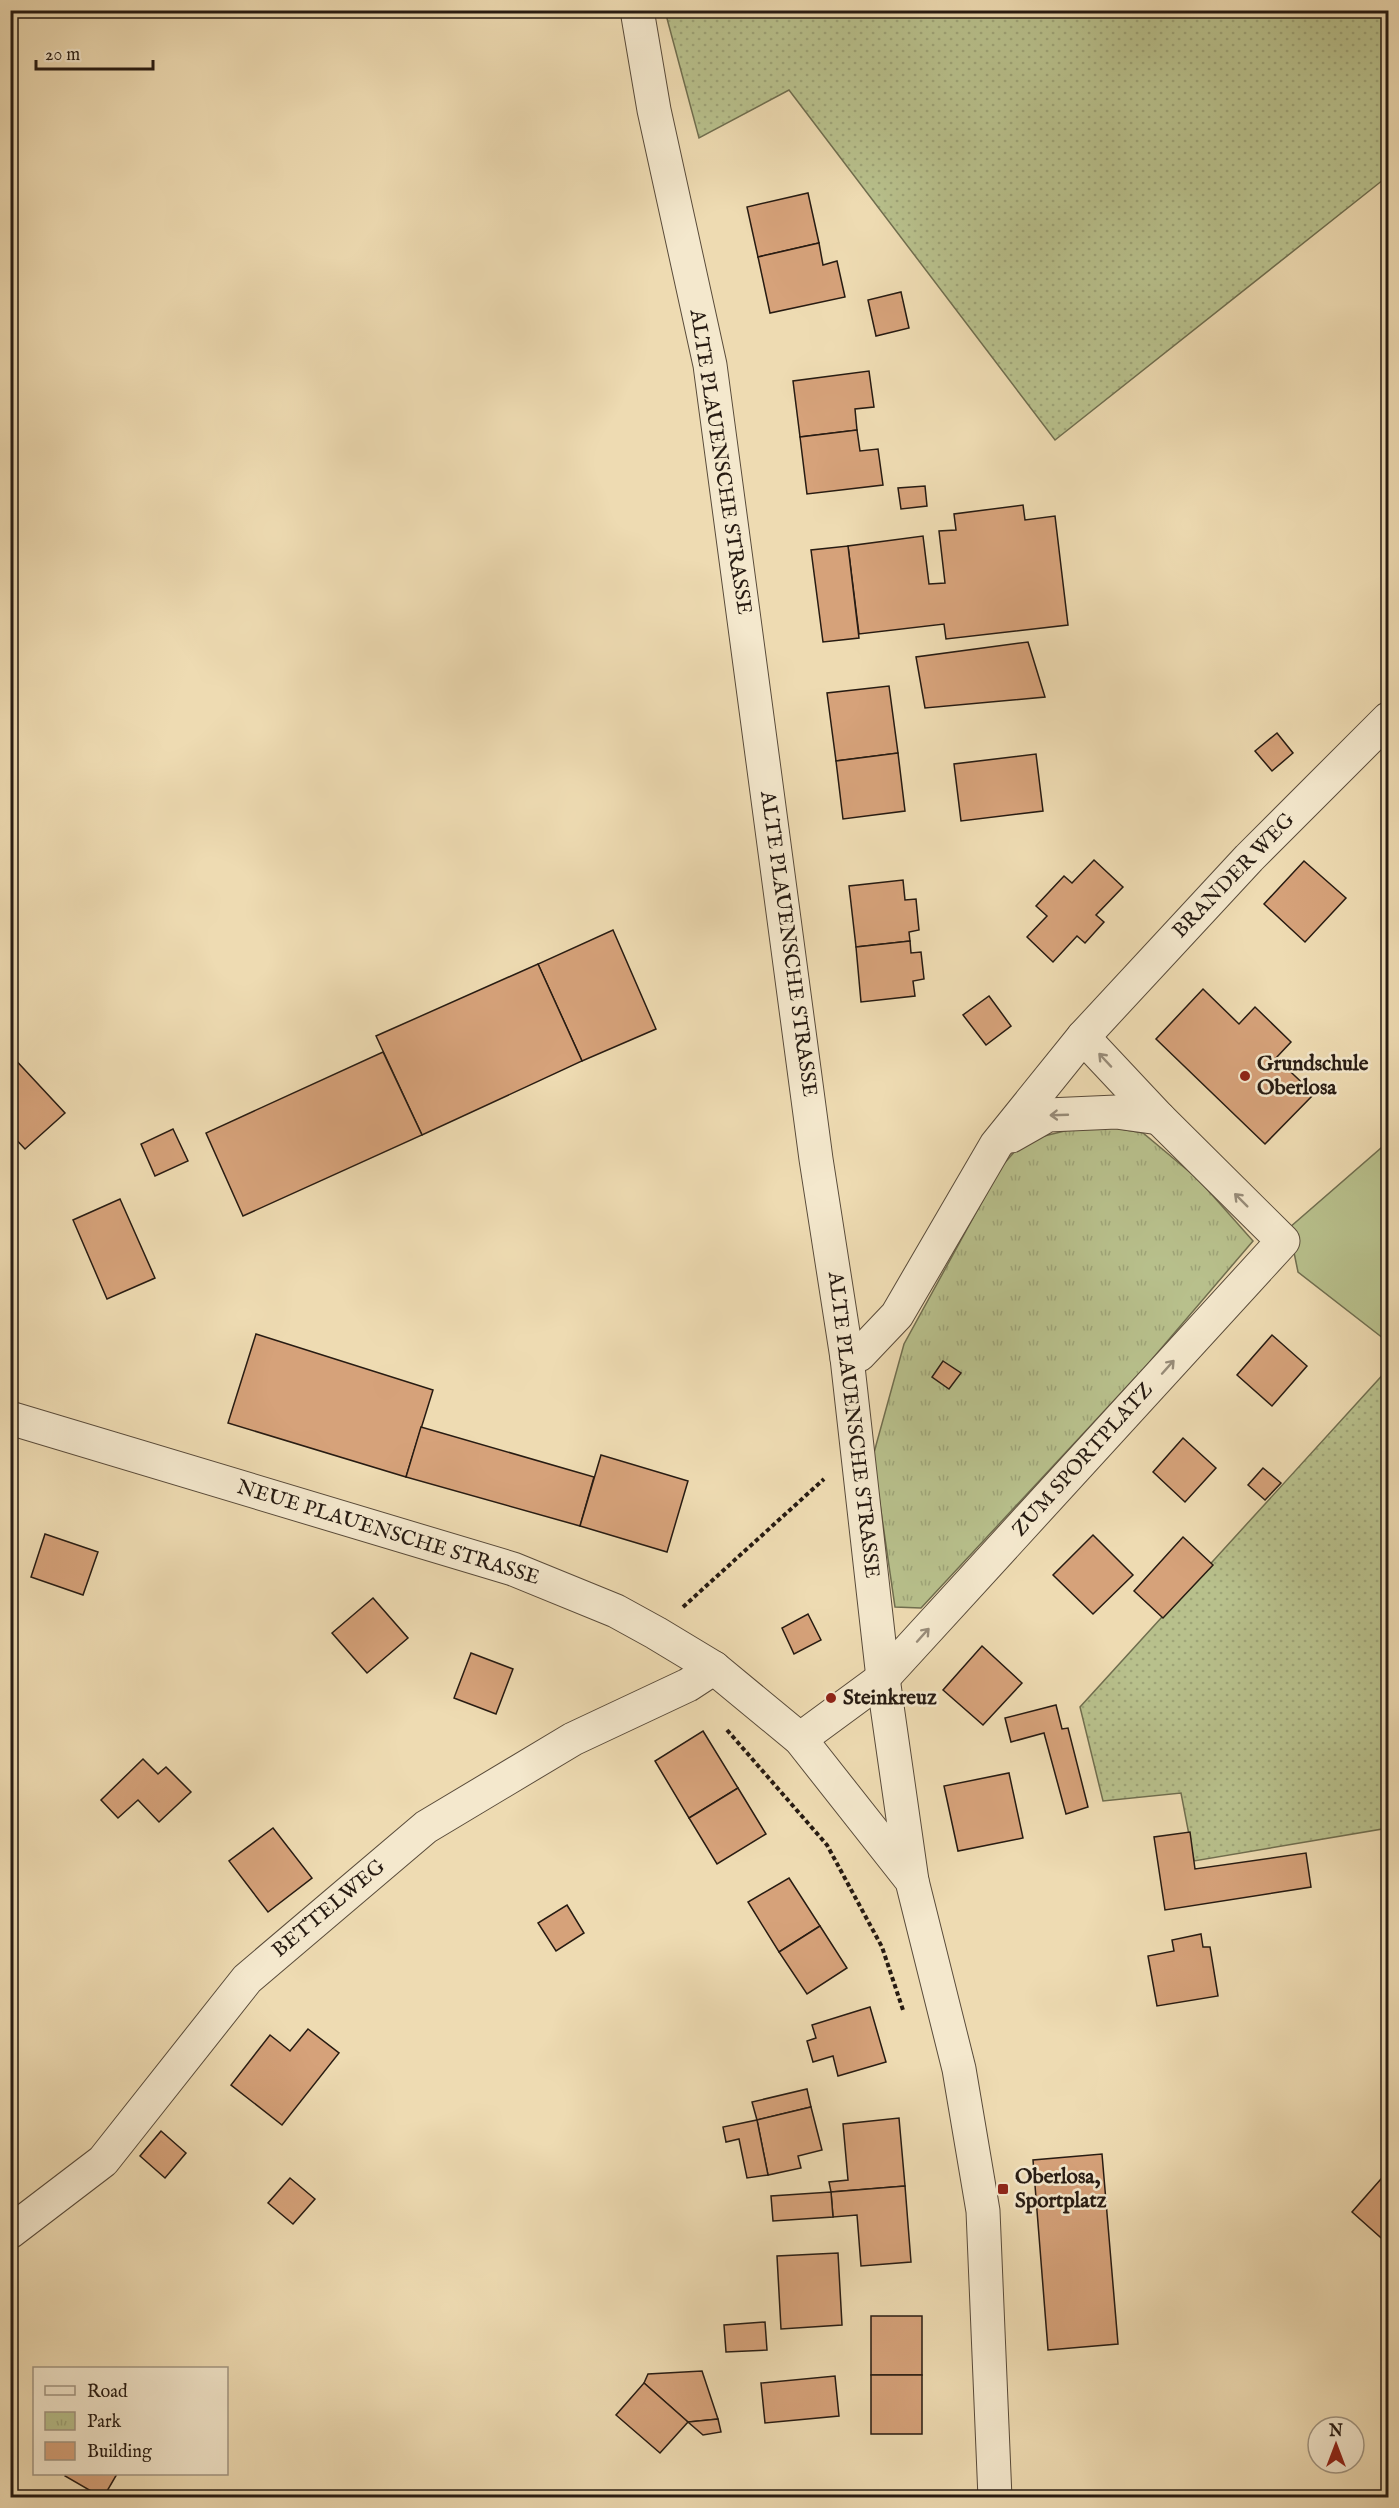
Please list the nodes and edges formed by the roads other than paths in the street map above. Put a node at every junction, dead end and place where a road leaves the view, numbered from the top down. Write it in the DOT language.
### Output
graph roads {
  1 [pos="638,10"];
  2 [pos="1389,719"];
  3 [pos="1083,1037"];
  4 [pos="1159,1118"];
  5 [pos="996,1145"];
  6 [pos="847,1358"];
  7 [pos="10,1418"];
  8 [pos="714,1668"];
  9 [pos="884,1678"];
  10 [pos="800,1739"];
  11 [pos="912,1881"];
  12 [pos="10,2232"];
  13 [pos="995,2498"];
  1 -- 6 [label="street, ALTE PLAUENSCHE STRASSE"];
  2 -- 3 [label="street, BRANDER WEG"];
  4 -- 3 [label="street, one-way"];
  3 -- 5 [label="street, BRANDER WEG"];
  4 -- 5 [label="street, BRANDER WEG, one-way"];
  9 -- 4 [label="street, ZUM SPORTPLATZ, one-way"];
  5 -- 6 [label="street, BRANDER WEG"];
  6 -- 9 [label="street, ALTE PLAUENSCHE STRASSE"];
  7 -- 8 [label="street, NEUE PLAUENSCHE STRASSE"];
  8 -- 10 [label="street, NEUE PLAUENSCHE STRASSE"];
  8 -- 12 [label="street, BETTELWEG"];
  9 -- 10 [label="street"];
  9 -- 11 [label="street, ALTE PLAUENSCHE STRASSE"];
  10 -- 11 [label="street, NEUE PLAUENSCHE STRASSE"];
  11 -- 13 [label="street, NEUE PLAUENSCHE STRASSE"];
}
